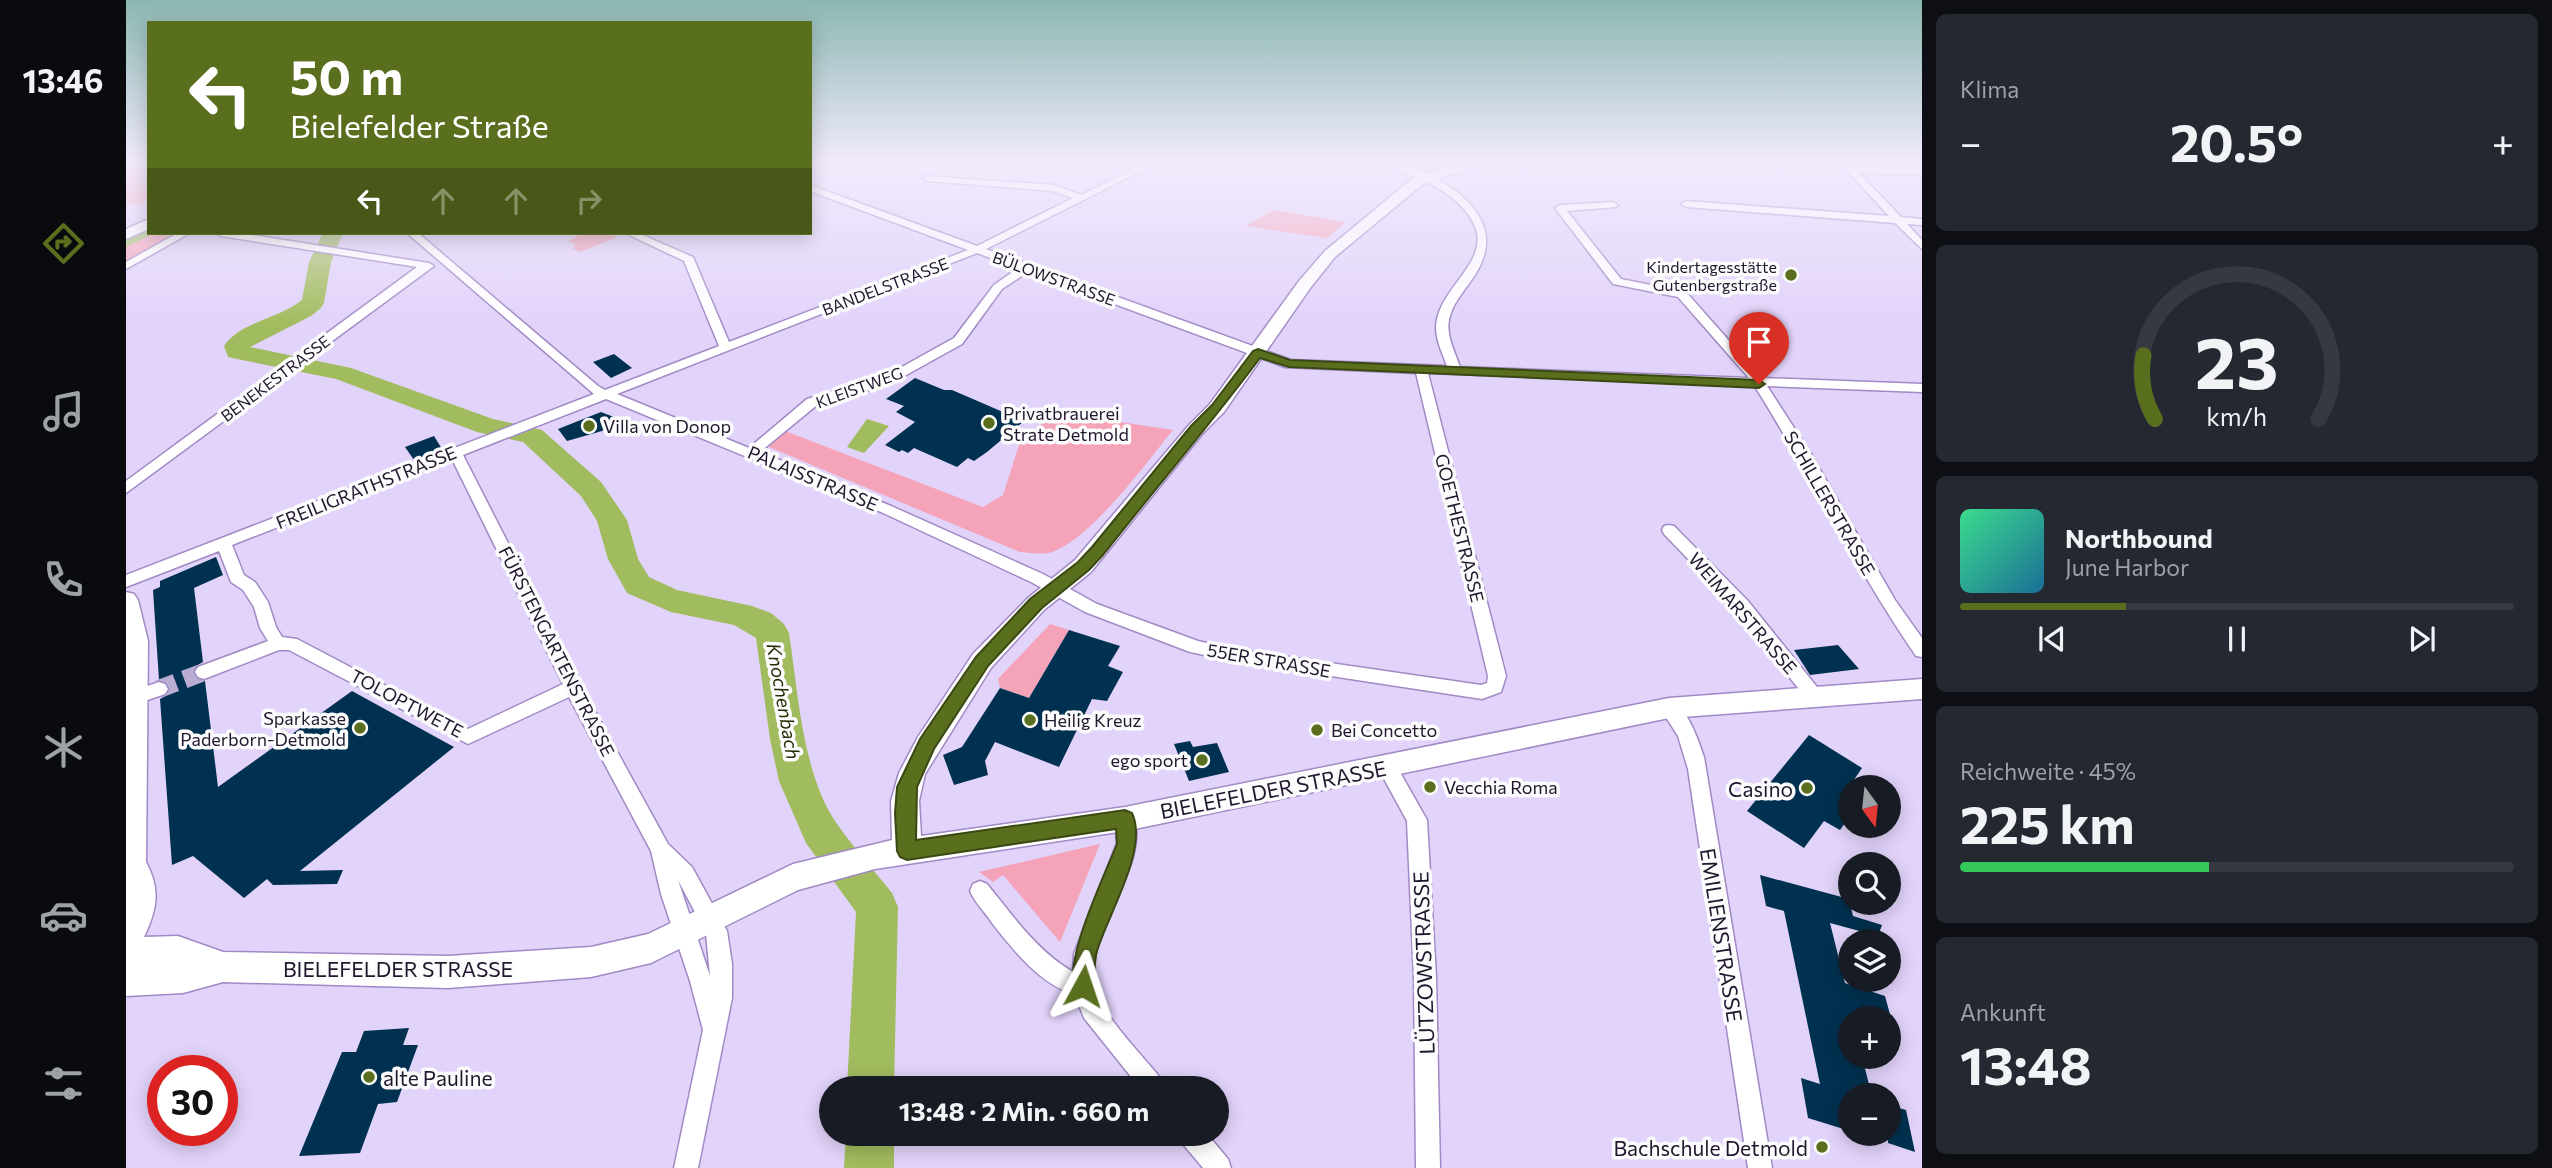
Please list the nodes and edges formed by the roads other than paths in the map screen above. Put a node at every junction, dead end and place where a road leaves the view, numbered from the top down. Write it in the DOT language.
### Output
graph roads {
  1 [pos="884,216"];
  2 [pos="1046,216"];
  3 [pos="1375,216"];
  4 [pos="1473,216"];
  5 [pos="1566,216"];
  6 [pos="1837,216"];
  7 [pos="1892,216"];
  8 [pos="1896,220"];
  9 [pos="1922,222"];
  10 [pos="147,224"];
  11 [pos="126,235"];
  12 [pos="180,235"];
  13 [pos="232,235"];
  14 [pos="414,235"];
  15 [pos="635,235"];
  16 [pos="1922,246"];
  17 [pos="976,250"];
  18 [pos="329,252"];
  19 [pos="310,261"];
  20 [pos="446,263"];
  21 [pos="126,266"];
  22 [pos="424,268"];
  23 [pos="1026,268"];
  24 [pos="726,348"];
  25 [pos="1258,353"];
  26 [pos="1421,369"];
  27 [pos="1455,370"];
  28 [pos="1759,384"];
  29 [pos="1922,388"];
  30 [pos="605,393"];
  31 [pos="455,452"];
  32 [pos="752,452"];
  33 [pos="126,488"];
  34 [pos="1670,530"];
  35 [pos="224,543"];
  36 [pos="126,581"];
  37 [pos="1052,589"];
  38 [pos="126,600"];
  39 [pos="278,644"];
  40 [pos="1922,651"];
  41 [pos="204,672"];
  42 [pos="573,687"];
  43 [pos="1495,687"];
  44 [pos="1922,690"];
  45 [pos="1815,697"];
  46 [pos="1669,708"];
  47 [pos="1386,766"];
  48 [pos="1125,819"];
  49 [pos="907,851"];
  50 [pos="129,869"];
  51 [pos="980,891"];
  52 [pos="698,926"];
  53 [pos="126,939"];
  54 [pos="126,953"];
  55 [pos="223,967"];
  56 [pos="126,980"];
  57 [pos="1083,986"];
  58 [pos="1144,1076"];
  59 [pos="1198,1146"];
  60 [pos="1210,1165"];
  61 [pos="686,1168"];
  62 [pos="1428,1168"];
  63 [pos="1760,1168"];
  1 -- 17 [label="street, BÜLOWSTRASSE"];
  2 -- 17 [label="street, BANDELSTRASSE"];
  3 -- 25 [label="main road"];
  4 -- 27 [label="street"];
  5 -- 28 [label="street, SCHILLERSTRASSE"];
  6 -- 8 [label="street"];
  7 -- 8 [label="street"];
  8 -- 9 [label="street"];
  8 -- 16 [label="street"];
  10 -- 11 [label="main road"];
  12 -- 21 [label="street"];
  13 -- 18 [label="street"];
  14 -- 20 [label="street, PALAISSTRASSE"];
  15 -- 24 [label="street"];
  17 -- 23 [label="street, BÜLOWSTRASSE"];
  17 -- 24 [label="street, BANDELSTRASSE"];
  18 -- 19 [label="street"];
  18 -- 22 [label="street"];
  20 -- 22 [label="street"];
  20 -- 30 [label="street, PALAISSTRASSE"];
  22 -- 33 [label="street, BENEKESTRASSE"];
  23 -- 25 [label="street, BÜLOWSTRASSE"];
  23 -- 32 [label="street, KLEISTWEG"];
  24 -- 30 [label="street, BANDELSTRASSE"];
  25 -- 26 [label="street, BÜLOWSTRASSE"];
  25 -- 37 [label="main road"];
  26 -- 27 [label="street, BÜLOWSTRASSE"];
  26 -- 43 [label="street, GOETHESTRASSE"];
  27 -- 28 [label="street, BÜLOWSTRASSE"];
  28 -- 29 [label="street, BÜLOWSTRASSE"];
  28 -- 40 [label="street, SCHILLERSTRASSE"];
  30 -- 31 [label="street, FREILIGRATHSTRASSE"];
  30 -- 32 [label="street, PALAISSTRASSE"];
  31 -- 35 [label="street, FREILIGRATHSTRASSE"];
  31 -- 42 [label="street, FÜRSTENGARTENSTRASSE"];
  32 -- 37 [label="street, PALAISSTRASSE"];
  34 -- 45 [label="street, WEIMARSTRASSE"];
  35 -- 36 [label="street, FREILIGRATHSTRASSE"];
  35 -- 39 [label="street"];
  37 -- 43 [label="street, 55ER STRASSE"];
  37 -- 49 [label="main road"];
  38 -- 50 [label="main road"];
  39 -- 41 [label="street, TOLOPTWETE"];
  39 -- 42 [label="street, TOLOPTWETE"];
  42 -- 52 [label="street, FÜRSTENGARTENSTRASSE"];
  44 -- 45 [label="main road, BIELEFELDER STRASSE"];
  45 -- 46 [label="main road, BIELEFELDER STRASSE"];
  46 -- 47 [label="main road, BIELEFELDER STRASSE"];
  46 -- 63 [label="street, EMILIENSTRASSE"];
  47 -- 48 [label="main road, BIELEFELDER STRASSE"];
  47 -- 62 [label="street, LÜTZOWSTRASSE"];
  48 -- 49 [label="main road, BIELEFELDER STRASSE"];
  48 -- 57 [label="street"];
  49 -- 52 [label="main road, BIELEFELDER STRASSE"];
  50 -- 53 [label="main road"];
  51 -- 57 [label="street"];
  52 -- 55 [label="main road, BIELEFELDER STRASSE"];
  52 -- 61 [label="street, FÜRSTENGARTENSTRASSE"];
  54 -- 55 [label="main road, BIELEFELDER STRASSE"];
  55 -- 56 [label="main road, BIELEFELDER STRASSE"];
  57 -- 58 [label="street"];
  59 -- 60 [label="street"];
}
